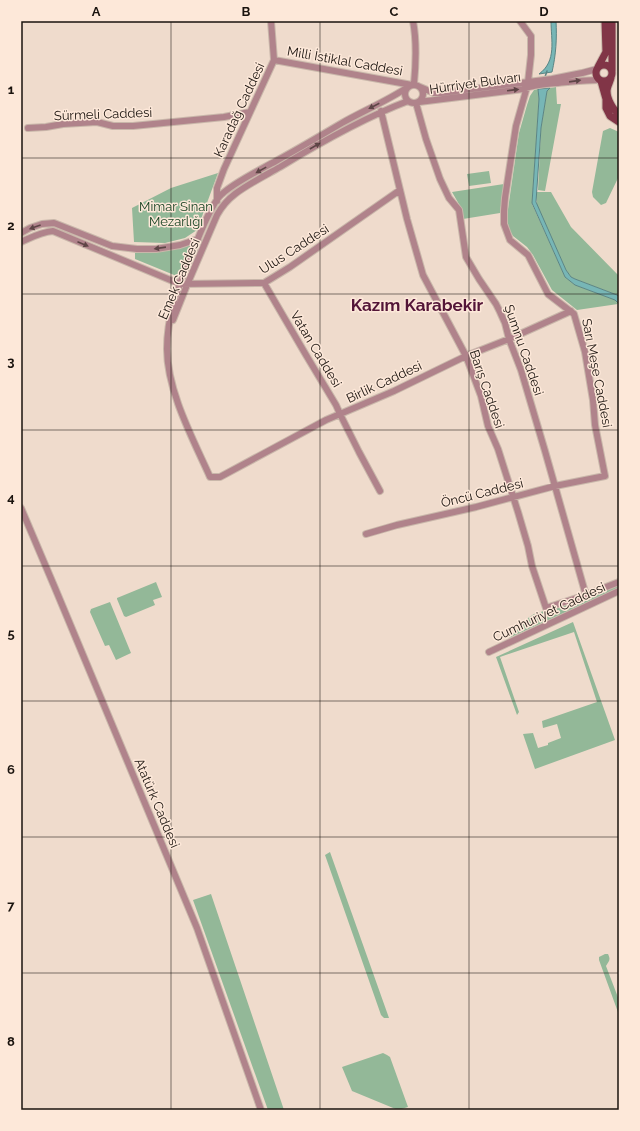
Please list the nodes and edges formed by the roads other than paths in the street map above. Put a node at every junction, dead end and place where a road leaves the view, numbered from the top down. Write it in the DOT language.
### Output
graph roads {
  1 [pos="271,21"];
  2 [pos="413,21"];
  3 [pos="520,21"];
  4 [pos="605,21"];
  5 [pos="612,21"];
  6 [pos="274,60"];
  7 [pos="598,68"];
  8 [pos="612,75"];
  9 [pos="552,81"];
  10 [pos="600,81"];
  11 [pos="528,84"];
  12 [pos="413,86"];
  13 [pos="408,100"];
  14 [pos="418,102"];
  15 [pos="381,111"];
  16 [pos="250,112"];
  17 [pos="619,114"];
  18 [pos="619,122"];
  19 [pos="28,128"];
  20 [pos="400,190"];
  21 [pos="216,200"];
  22 [pos="222,206"];
  23 [pos="21,233"];
  24 [pos="198,239"];
  25 [pos="21,242"];
  26 [pos="264,283"];
  27 [pos="183,285"];
  28 [pos="571,311"];
  29 [pos="509,339"];
  30 [pos="466,356"];
  31 [pos="340,414"];
  32 [pos="605,476"];
  33 [pos="210,477"];
  34 [pos="555,486"];
  35 [pos="380,491"];
  36 [pos="513,497"];
  37 [pos="21,508"];
  38 [pos="366,534"];
  39 [pos="619,582"];
  40 [pos="619,591"];
  41 [pos="585,592"];
  42 [pos="489,652"];
  43 [pos="261,1110"];
  1 -- 6 [label="street, Karadağ Caddesi"];
  2 -- 12 [label="street"];
  3 -- 11 [label="street, Sarı Meşe Caddesi"];
  4 -- 7 [label="main road"];
  5 -- 8 [label="main road"];
  6 -- 12 [label="street, Milli İstiklal Caddesi"];
  6 -- 16 [label="street, Karadağ Caddesi"];
  7 -- 8 [label="main road"];
  7 -- 9 [label="street"];
  7 -- 10 [label="main road"];
  8 -- 10 [label="main road"];
  8 -- 17 [label="main road"];
  9 -- 10 [label="street, one-way"];
  9 -- 11 [label="street, Hürriyet Bulvarı"];
  10 -- 18 [label="main road"];
  11 -- 12 [label="street, Hürriyet Bulvarı"];
  14 -- 11 [label="street, Hürriyet Bulvarı, one-way"];
  11 -- 28 [label="street, Sarı Meşe Caddesi"];
  12 -- 13 [label="street"];
  12 -- 14 [label="street"];
  12 -- 21 [label="street, Emek Caddesi, one-way"];
  13 -- 14 [label="street"];
  13 -- 15 [label="street, Emek Caddesi"];
  14 -- 29 [label="street, Şumnu Caddesi"];
  15 -- 20 [label="street, Barış Caddesi"];
  22 -- 15 [label="street, Emek Caddesi, one-way"];
  16 -- 19 [label="street, Sürmeli Caddesi"];
  16 -- 21 [label="street, Karadağ Caddesi"];
  20 -- 26 [label="street, Ulus Caddesi"];
  20 -- 30 [label="street, Barış Caddesi"];
  21 -- 22 [label="street"];
  21 -- 24 [label="street, Emek Caddesi"];
  22 -- 27 [label="street, Emek Caddesi"];
  24 -- 23 [label="street, one-way"];
  24 -- 27 [label="street, Emek Caddesi"];
  25 -- 27 [label="street, one-way"];
  26 -- 27 [label="street, Ulus Caddesi"];
  26 -- 31 [label="street, Vatan Caddesi"];
  27 -- 33 [label="street, Emek Caddesi"];
  28 -- 29 [label="street, Birlik Caddesi"];
  28 -- 32 [label="street, Sarı Meşe Caddesi"];
  29 -- 30 [label="street, Birlik Caddesi"];
  29 -- 34 [label="street, Şumnu Caddesi"];
  30 -- 31 [label="street, Birlik Caddesi"];
  30 -- 36 [label="street, Barış Caddesi"];
  31 -- 33 [label="street, Birlik Caddesi"];
  31 -- 35 [label="street, Vatan Caddesi"];
  32 -- 34 [label="street, Öncü Caddesi"];
  34 -- 36 [label="street, Öncü Caddesi"];
  34 -- 41 [label="street, Şumnu Caddesi"];
  36 -- 38 [label="street, Öncü Caddesi"];
  36 -- 39 [label="street, Barış Caddesi"];
  37 -- 43 [label="street, Atatürk Caddesi"];
  40 -- 42 [label="street, Cumhuriyet Caddesi"];
}
